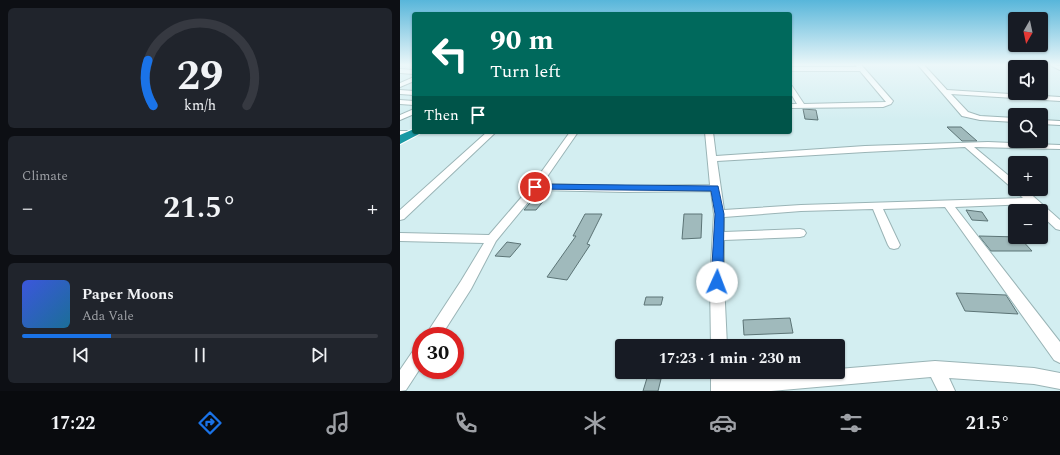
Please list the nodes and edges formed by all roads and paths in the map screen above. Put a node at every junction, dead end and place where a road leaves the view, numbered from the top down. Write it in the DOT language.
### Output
graph roads {
  1 [pos="874,83"];
  2 [pos="938,83"];
  3 [pos="792,90"];
  4 [pos="400,92"];
  5 [pos="946,92"];
  6 [pos="412,93"];
  7 [pos="1060,99"];
  8 [pos="400,102"];
  9 [pos="412,103"];
  10 [pos="792,106"];
  11 [pos="802,106"];
  12 [pos="412,112"];
  13 [pos="400,118"];
  14 [pos="1008,119"];
  15 [pos="1048,122"];
  16 [pos="1060,123"];
  17 [pos="490,134"];
  18 [pos="573,134"];
  19 [pos="708,134"];
  20 [pos="968,146"];
  21 [pos="1060,147"];
  22 [pos="712,159"];
  23 [pos="1008,180"];
  24 [pos="535,187"];
  25 [pos="715,188"];
  26 [pos="1026,196"];
  27 [pos="1032,201"];
  28 [pos="947,202"];
  29 [pos="876,205"];
  30 [pos="719,214"];
  31 [pos="400,216"];
  32 [pos="1060,226"];
  33 [pos="800,233"];
  34 [pos="719,236"];
  35 [pos="400,238"];
  36 [pos="492,239"];
  37 [pos="894,245"];
  38 [pos="439,327"];
  39 [pos="719,339"];
  40 [pos="1060,355"];
  41 [pos="412,366"];
  42 [pos="935,369"];
  43 [pos="1060,381"];
  44 [pos="719,383"];
  45 [pos="400,384"];
  46 [pos="947,391"];
  1 -- 11 [label="street"];
  2 -- 5 [label="street"];
  3 -- 11 [label="street"];
  4 -- 6 [label="street"];
  5 -- 7 [label="street"];
  5 -- 14 [label="street"];
  8 -- 9 [label="street"];
  10 -- 11 [label="street"];
  12 -- 13 [label="street"];
  15 -- 16 [label="street"];
  17 -- 31 [label="street"];
  18 -- 24 [label="street"];
  19 -- 22 [label="street"];
  20 -- 21 [label="street"];
  20 -- 22 [label="street"];
  20 -- 23 [label="street"];
  22 -- 25 [label="street"];
  24 -- 25 [label="street"];
  24 -- 36 [label="street"];
  25 -- 30 [label="street"];
  26 -- 27 [label="street"];
  27 -- 28 [label="street"];
  27 -- 32 [label="street"];
  28 -- 29 [label="street"];
  28 -- 40 [label="street"];
  29 -- 30 [label="street"];
  29 -- 37 [label="street"];
  30 -- 34 [label="street"];
  33 -- 34 [label="street"];
  34 -- 39 [label="street"];
  35 -- 36 [label="street"];
  36 -- 38 [label="street"];
  41 -- 45 [label="street"];
  42 -- 43 [label="street"];
  42 -- 44 [label="street"];
  42 -- 46 [label="street"];
}
